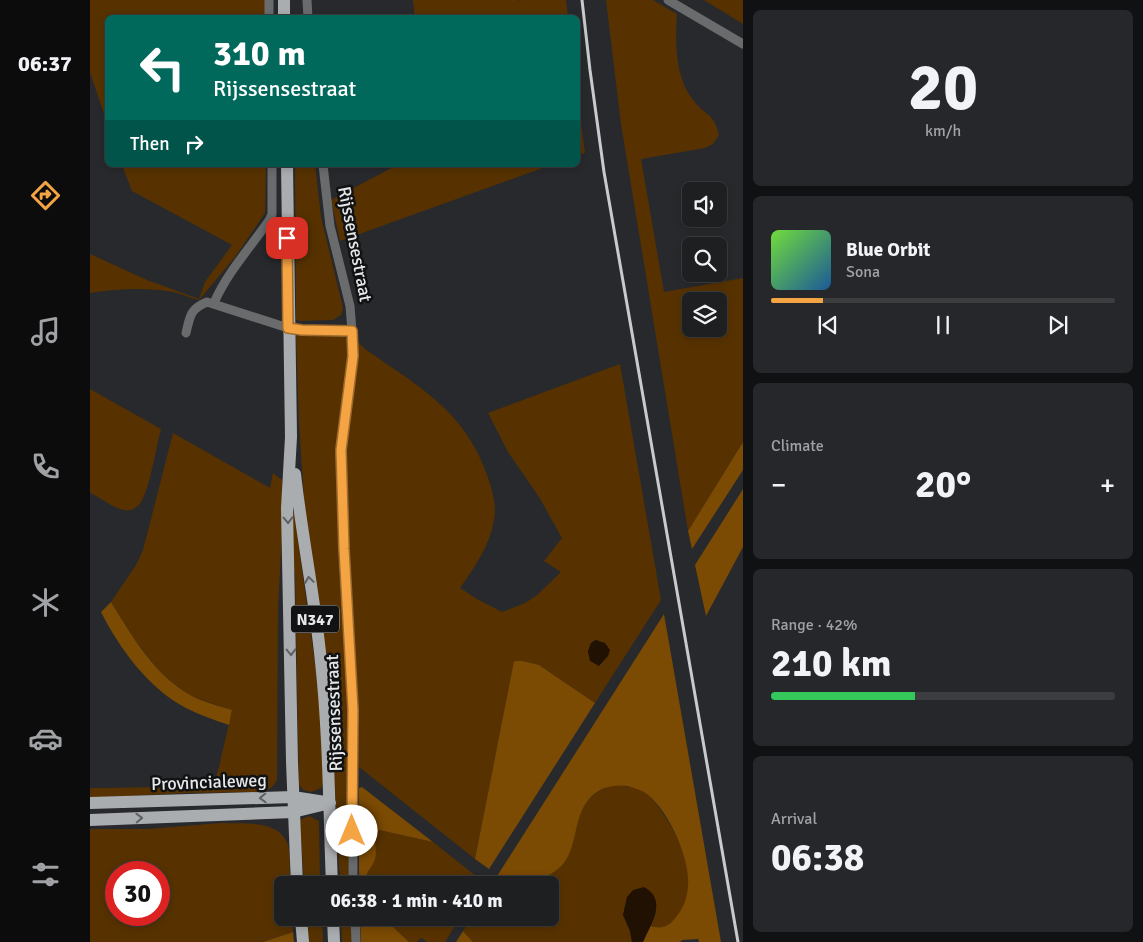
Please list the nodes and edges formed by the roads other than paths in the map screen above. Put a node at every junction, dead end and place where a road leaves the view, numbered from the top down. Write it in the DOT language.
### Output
graph roads {
  1 [pos="269,0"];
  2 [pos="284,0"];
  3 [pos="307,0"];
  4 [pos="668,0"];
  5 [pos="269,15"];
  6 [pos="284,15"];
  7 [pos="308,15"];
  8 [pos="743,44"];
  9 [pos="272,167"];
  10 [pos="286,167"];
  11 [pos="323,167"];
  12 [pos="214,303"];
  13 [pos="288,328"];
  14 [pos="352,331"];
  15 [pos="186,333"];
  16 [pos="291,437"];
  17 [pos="293,797"];
  18 [pos="330,802"];
  19 [pos="90,803"];
  20 [pos="293,812"];
  21 [pos="90,820"];
  22 [pos="297,876"];
  23 [pos="332,876"];
  24 [pos="353,876"];
  25 [pos="302,926"];
  26 [pos="333,926"];
  27 [pos="355,926"];
  28 [pos="303,942"];
  29 [pos="334,942"];
  30 [pos="356,942"];
  1 -- 5 [label="street"];
  2 -- 6 [label="main road"];
  3 -- 7 [label="street"];
  4 -- 8 [label="street"];
  9 -- 12 [label="street"];
  10 -- 13 [label="main road, Rijssensestraat / N347"];
  11 -- 14 [label="street, Rijssensestraat"];
  12 -- 13 [label="street"];
  12 -- 15 [label="street"];
  13 -- 14 [label="street"];
  13 -- 16 [label="main road, Rijssensestraat / N347"];
  14 -- 24 [label="street, Rijssensestraat"];
  16 -- 17 [label="main road, Rijssensestraat / N347, one-way"];
  18 -- 16 [label="main road, Rijssensestraat / N347, one-way"];
  17 -- 18 [label="main road, Provincialeweg"];
  17 -- 19 [label="main road, Provincialeweg, one-way"];
  17 -- 20 [label="main road, Rijssensestraat"];
  18 -- 20 [label="main road"];
  18 -- 23 [label="main road, Rijssensestraat"];
  21 -- 20 [label="main road, Provincialeweg, one-way"];
  20 -- 22 [label="main road, Rijssensestraat"];
  25 -- 28 [label="main road"];
  26 -- 29 [label="main road"];
  27 -- 30 [label="street"];
}
